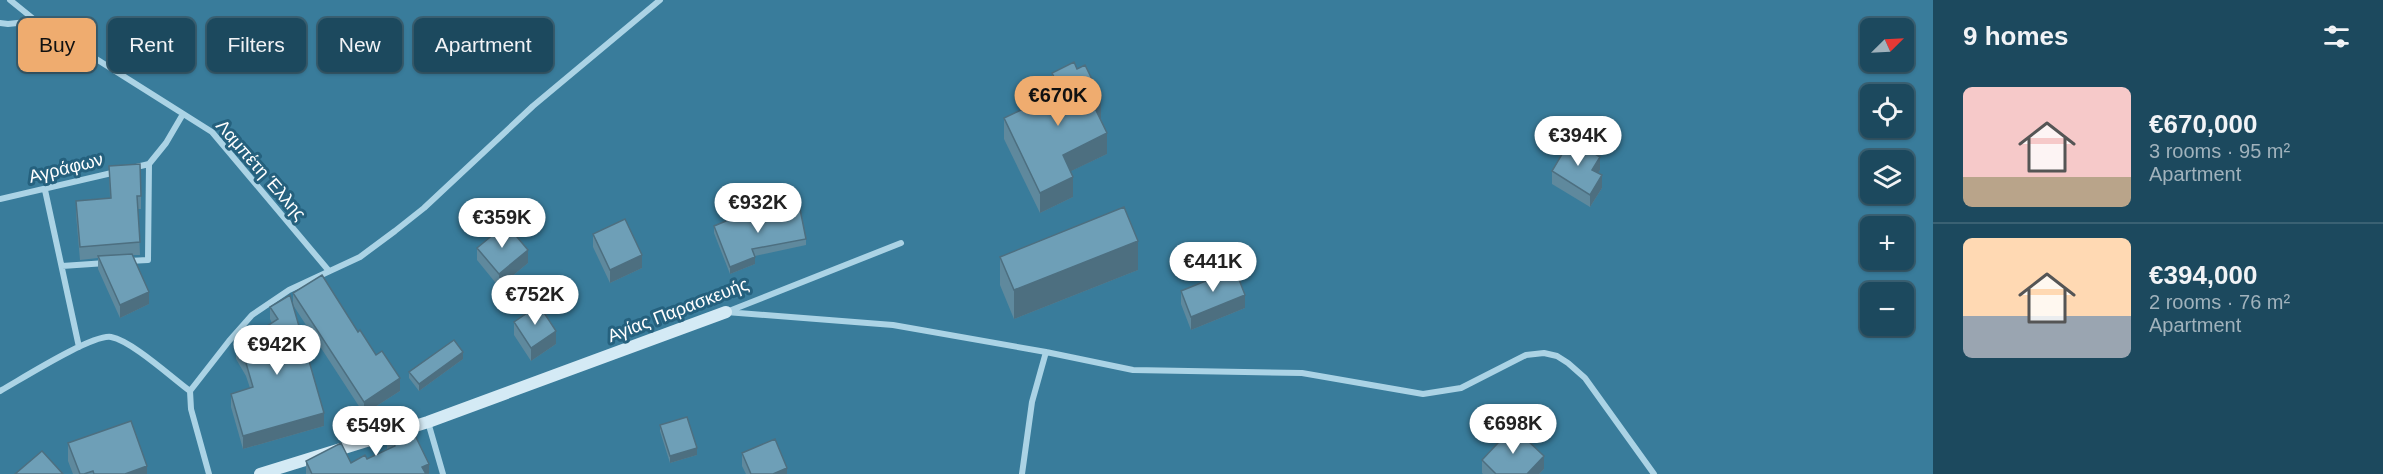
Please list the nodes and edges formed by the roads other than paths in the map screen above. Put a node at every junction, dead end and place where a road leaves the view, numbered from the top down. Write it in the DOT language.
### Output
graph roads {
  1 [pos="10,0"];
  2 [pos="660,0"];
  3 [pos="32,18"];
  4 [pos="0,23"];
  5 [pos="18,23"];
  6 [pos="96,59"];
  7 [pos="183,114"];
  8 [pos="149,164"];
  9 [pos="45,190"];
  10 [pos="0,199"];
  11 [pos="901,243"];
  12 [pos="62,266"];
  13 [pos="329,272"];
  14 [pos="726,312"];
  15 [pos="79,348"];
  16 [pos="1046,352"];
  17 [pos="0,391"];
  18 [pos="189,391"];
  19 [pos="428,422"];
  20 [pos="209,474"];
  21 [pos="260,474"];
  22 [pos="443,474"];
  23 [pos="1022,474"];
  24 [pos="1654,474"];
  1 -- 3 [label="street, Λαμπέτη Έλλης"];
  2 -- 13 [label="street"];
  4 -- 5 [label="street"];
  6 -- 7 [label="street, Λαμπέτη Έλλης"];
  7 -- 8 [label="street"];
  7 -- 13 [label="street, Λαμπέτη Έλλης"];
  8 -- 9 [label="street, Αγράφων"];
  8 -- 12 [label="street"];
  9 -- 10 [label="street, Αγράφων"];
  9 -- 12 [label="street"];
  11 -- 14 [label="street, Αγίας Παρασκευής"];
  12 -- 15 [label="street"];
  13 -- 18 [label="street"];
  14 -- 16 [label="street"];
  14 -- 19 [label="street, Αγίας Παρασκευής"];
  15 -- 17 [label="street"];
  15 -- 18 [label="street"];
  16 -- 23 [label="street"];
  16 -- 24 [label="street"];
  18 -- 20 [label="street"];
  19 -- 21 [label="street, Αγίας Παρασκευής"];
  19 -- 22 [label="street"];
}
